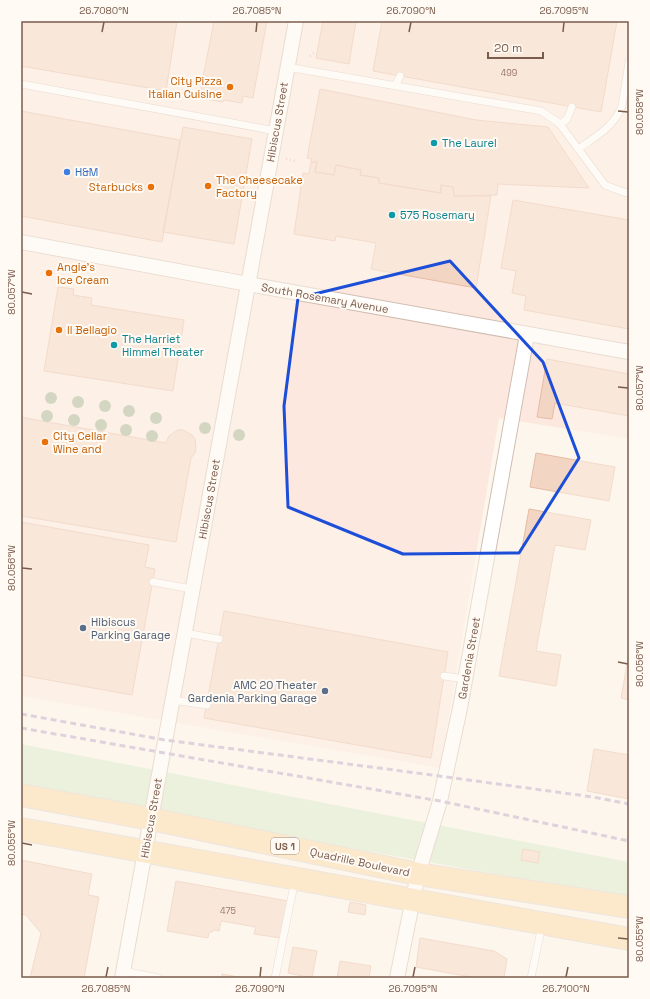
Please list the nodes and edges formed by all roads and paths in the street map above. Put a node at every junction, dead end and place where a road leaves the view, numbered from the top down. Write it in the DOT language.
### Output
graph roads {
  1 [pos="296,21"];
  2 [pos="314,53"];
  3 [pos="310,56"];
  4 [pos="629,62"];
  5 [pos="288,67"];
  6 [pos="400,76"];
  7 [pos="21,84"];
  8 [pos="395,86"];
  9 [pos="572,107"];
  10 [pos="560,125"];
  11 [pos="276,131"];
  12 [pos="578,149"];
  13 [pos="629,193"];
  14 [pos="21,242"];
  15 [pos="248,284"];
  16 [pos="527,335"];
  17 [pos="629,352"];
  18 [pos="153,582"];
  19 [pos="192,589"];
  20 [pos="185,633"];
  21 [pos="219,638"];
  22 [pos="444,676"];
  23 [pos="465,679"];
  24 [pos="172,700"];
  25 [pos="207,705"];
  26 [pos="21,795"];
  27 [pos="151,819"];
  28 [pos="21,829"];
  29 [pos="145,851"];
  30 [pos="418,874"];
  31 [pos="295,878"];
  32 [pos="412,900"];
  33 [pos="629,907"];
  34 [pos="542,923"];
  35 [pos="629,939"];
  36 [pos="123,975"];
  37 [pos="159,978"];
  38 [pos="275,978"];
  39 [pos="397,978"];
  40 [pos="531,978"];
  1 -- 5 [label="street, Hibiscus Street"];
  2 -- 3 [label="path"];
  4 -- 12 [label="lane"];
  5 -- 8 [label="lane"];
  5 -- 11 [label="street, Hibiscus Street"];
  6 -- 8 [label="lane"];
  7 -- 11 [label="lane"];
  8 -- 10 [label="lane"];
  9 -- 10 [label="lane"];
  10 -- 12 [label="lane"];
  11 -- 15 [label="street, Hibiscus Street"];
  12 -- 13 [label="lane"];
  14 -- 15 [label="street, South Rosemary Avenue"];
  15 -- 16 [label="street, South Rosemary Avenue"];
  15 -- 19 [label="street, Hibiscus Street"];
  16 -- 17 [label="street, South Rosemary Avenue"];
  16 -- 23 [label="street, Gardenia Street"];
  18 -- 19 [label="lane"];
  19 -- 20 [label="street, Hibiscus Street"];
  20 -- 21 [label="lane"];
  20 -- 24 [label="street, Hibiscus Street"];
  22 -- 23 [label="lane"];
  23 -- 30 [label="street, Gardenia Street"];
  24 -- 25 [label="lane"];
  24 -- 27 [label="street, Hibiscus Street"];
  26 -- 27 [label="main road, Quadrille Boulevard / US 1"];
  27 -- 29 [label="street, Hibiscus Street"];
  27 -- 30 [label="main road, Quadrille Boulevard / US 1"];
  28 -- 29 [label="main road"];
  29 -- 31 [label="main road"];
  29 -- 36 [label="street, Hibiscus Street"];
  30 -- 32 [label="street, Gardenia Street"];
  30 -- 33 [label="main road, Quadrille Boulevard / US 1"];
  31 -- 32 [label="main road"];
  31 -- 38 [label="lane"];
  32 -- 34 [label="main road"];
  32 -- 39 [label="street, Gardenia Street"];
  34 -- 35 [label="main road"];
  34 -- 40 [label="lane"];
  36 -- 37 [label="lane"];
}
